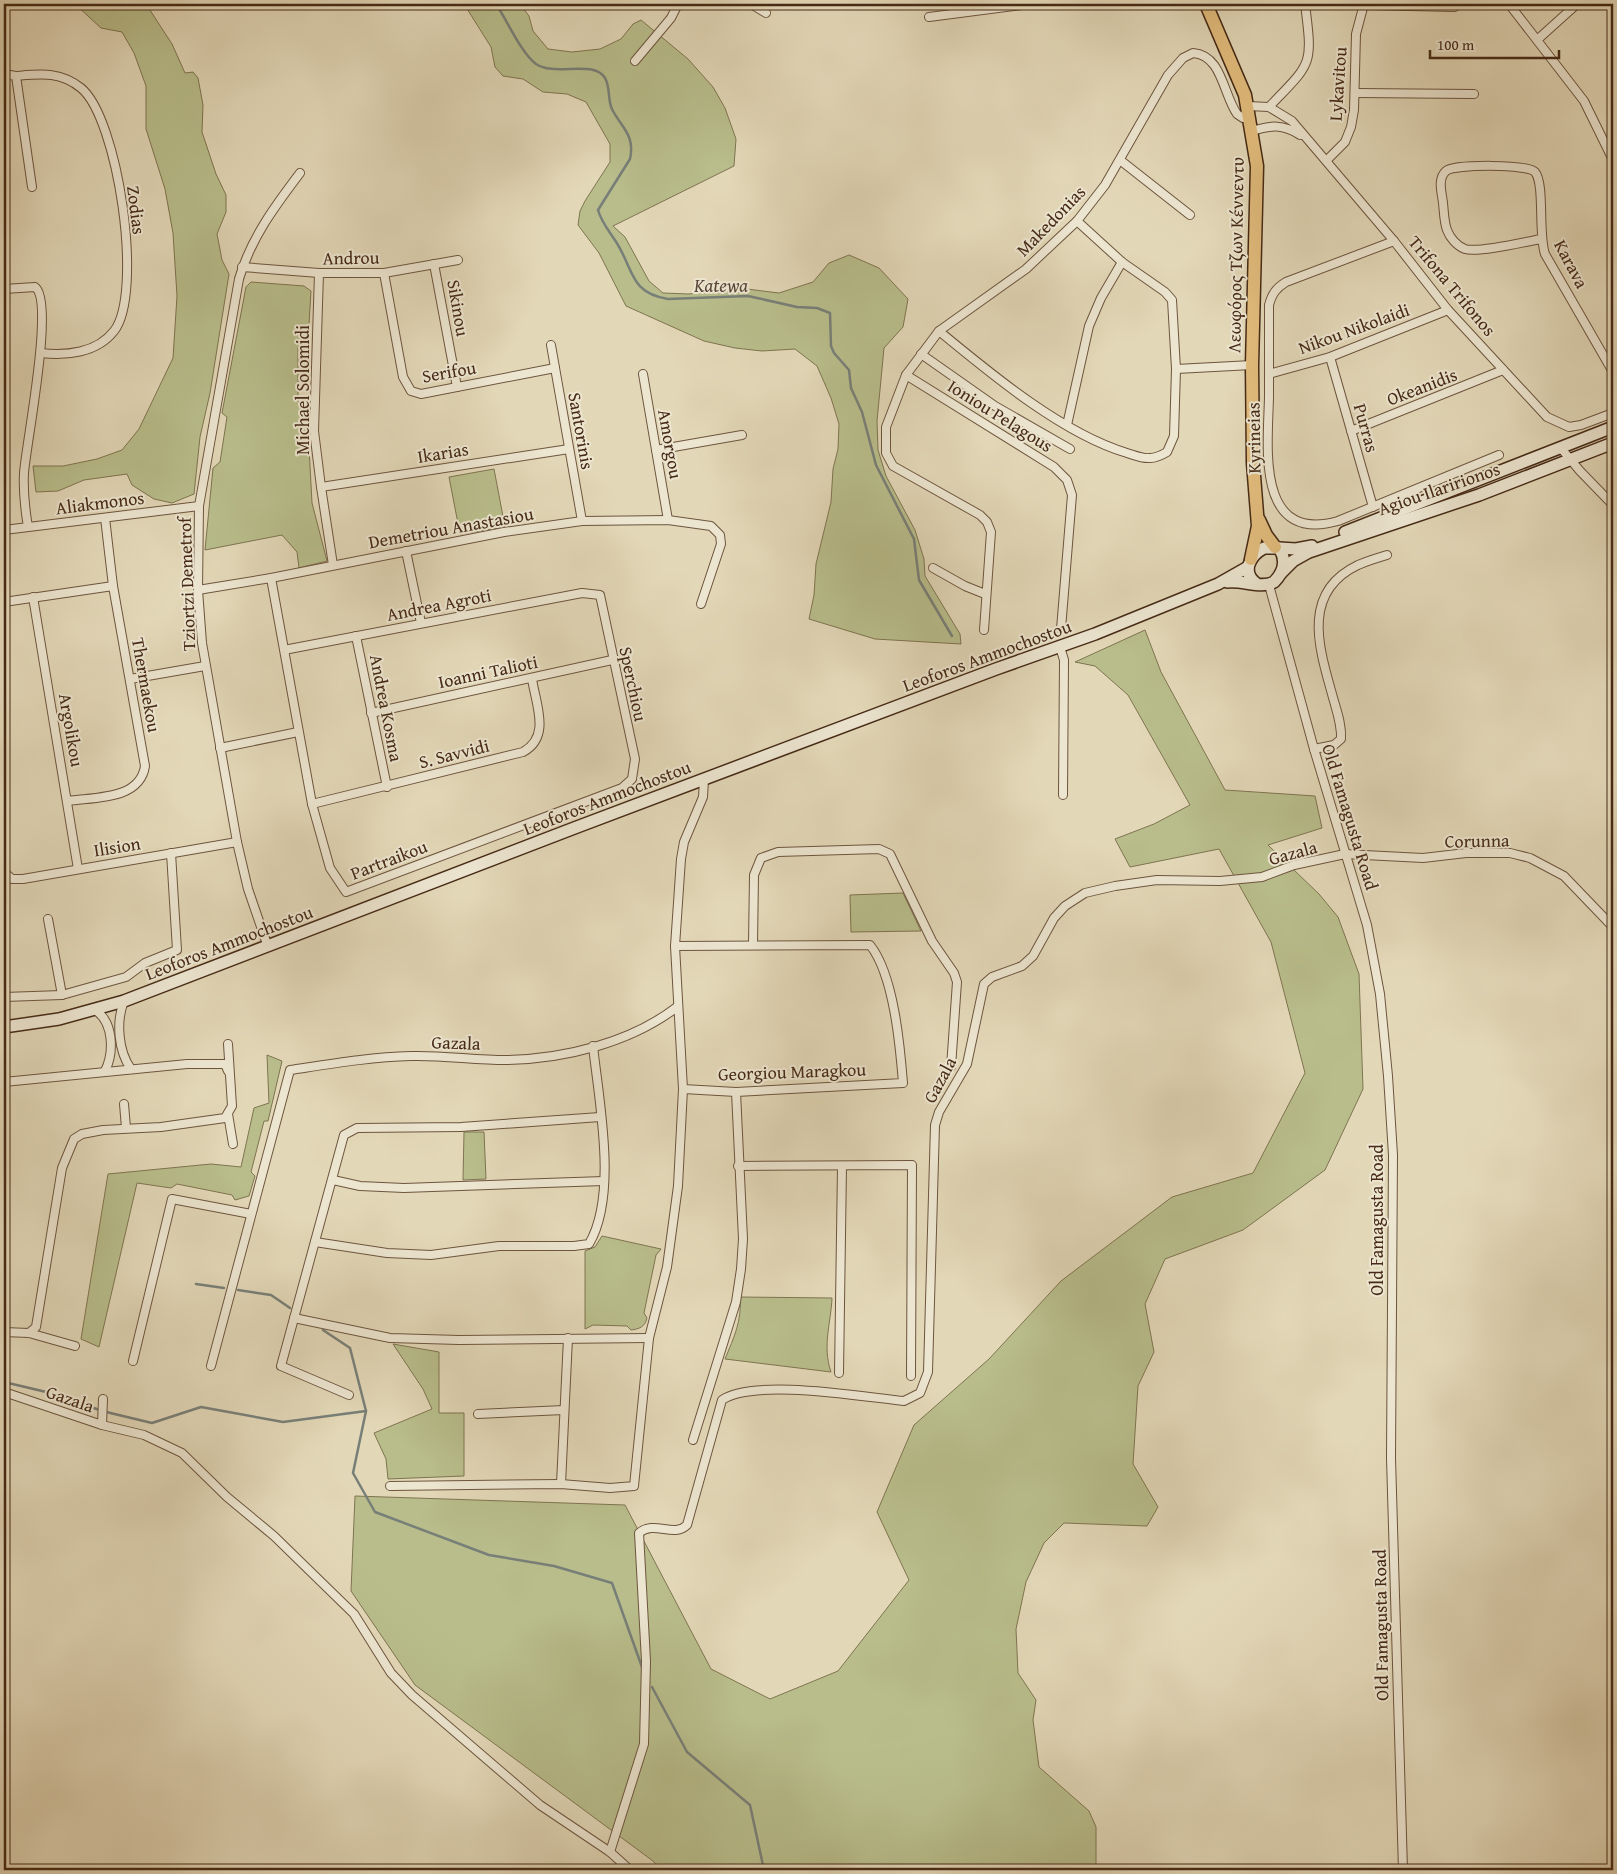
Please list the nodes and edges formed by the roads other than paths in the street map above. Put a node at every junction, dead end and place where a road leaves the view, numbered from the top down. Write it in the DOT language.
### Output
graph roads {
  1 [pos="678,4"];
  2 [pos="751,4"];
  3 [pos="1206,4"];
  4 [pos="1305,4"];
  5 [pos="1364,4"];
  6 [pos="1509,4"];
  7 [pos="1577,4"];
  8 [pos="1022,5"];
  9 [pos="996,6"];
  10 [pos="1455,7"];
  11 [pos="766,13"];
  12 [pos="929,17"];
  13 [pos="1537,40"];
  14 [pos="636,61"];
  15 [pos="4,74"];
  16 [pos="16,76"];
  17 [pos="1355,94"];
  18 [pos="1474,94"];
  19 [pos="1269,107"];
  20 [pos="1249,111"];
  21 [pos="1252,131"];
  22 [pos="1308,140"];
  23 [pos="1613,159"];
  24 [pos="1120,160"];
  25 [pos="1327,160"];
  26 [pos="300,173"];
  27 [pos="32,188"];
  28 [pos="1190,215"];
  29 [pos="1077,221"];
  30 [pos="1541,239"];
  31 [pos="1394,241"];
  32 [pos="458,260"];
  33 [pos="1122,262"];
  34 [pos="434,264"];
  35 [pos="242,267"];
  36 [pos="320,273"];
  37 [pos="384,273"];
  38 [pos="4,289"];
  39 [pos="1448,310"];
  40 [pos="939,332"];
  41 [pos="551,345"];
  42 [pos="41,353"];
  43 [pos="922,354"];
  44 [pos="1330,357"];
  45 [pos="1252,365"];
  46 [pos="555,368"];
  47 [pos="1176,369"];
  48 [pos="1503,370"];
  49 [pos="1613,372"];
  50 [pos="643,374"];
  51 [pos="1269,374"];
  52 [pos="906,375"];
  53 [pos="457,387"];
  54 [pos="1613,413"];
  55 [pos="1066,425"];
  56 [pos="1613,427"];
  57 [pos="1351,431"];
  58 [pos="742,435"];
  59 [pos="1613,443"];
  60 [pos="1560,447"];
  61 [pos="569,449"];
  62 [pos="1070,449"];
  63 [pos="656,450"];
  64 [pos="1499,455"];
  65 [pos="1570,459"];
  66 [pos="320,487"];
  67 [pos="1613,505"];
  68 [pos="199,506"];
  69 [pos="1373,507"];
  70 [pos="1257,516"];
  71 [pos="105,518"];
  72 [pos="668,520"];
  73 [pos="582,521"];
  74 [pos="28,527"];
  75 [pos="4,530"];
  76 [pos="1277,548"];
  77 [pos="406,551"];
  78 [pos="1386,555"];
  79 [pos="1249,563"];
  80 [pos="334,565"];
  81 [pos="933,568"];
  82 [pos="1281,573"];
  83 [pos="270,578"];
  84 [pos="1218,584"];
  85 [pos="1263,584"];
  86 [pos="113,586"];
  87 [pos="198,590"];
  88 [pos="985,594"];
  89 [pos="600,595"];
  90 [pos="33,597"];
  91 [pos="4,602"];
  92 [pos="701,604"];
  93 [pos="421,623"];
  94 [pos="984,630"];
  95 [pos="1061,630"];
  96 [pos="356,636"];
  97 [pos="1060,647"];
  98 [pos="284,650"];
  99 [pos="612,660"];
  100 [pos="205,666"];
  101 [pos="130,679"];
  102 [pos="532,679"];
  103 [pos="371,712"];
  104 [pos="298,732"];
  105 [pos="220,748"];
  106 [pos="1314,749"];
  107 [pos="632,779"];
  108 [pos="704,780"];
  109 [pos="387,786"];
  110 [pos="1063,795"];
  111 [pos="68,801"];
  112 [pos="312,804"];
  113 [pos="237,842"];
  114 [pos="171,853"];
  115 [pos="1345,854"];
  116 [pos="78,869"];
  117 [pos="4,872"];
  118 [pos="48,919"];
  119 [pos="1613,927"];
  120 [pos="753,945"];
  121 [pos="675,946"];
  122 [pos="268,947"];
  123 [pos="62,995"];
  124 [pos="4,997"];
  125 [pos="124,1001"];
  126 [pos="677,1007"];
  127 [pos="95,1010"];
  128 [pos="4,1027"];
  129 [pos="228,1044"];
  130 [pos="593,1046"];
  131 [pos="951,1067"];
  132 [pos="131,1069"];
  133 [pos="228,1071"];
  134 [pos="106,1072"];
  135 [pos="4,1082"];
  136 [pos="683,1089"];
  137 [pos="736,1092"];
  138 [pos="124,1104"];
  139 [pos="228,1114"];
  140 [pos="600,1118"];
  141 [pos="126,1128"];
  142 [pos="233,1144"];
  143 [pos="738,1166"];
  144 [pos="842,1166"];
  145 [pos="332,1180"];
  146 [pos="604,1181"];
  147 [pos="251,1214"];
  148 [pos="315,1242"];
  149 [pos="294,1318"];
  150 [pos="4,1332"];
  151 [pos="28,1333"];
  152 [pos="568,1338"];
  153 [pos="649,1338"];
  154 [pos="75,1346"];
  155 [pos="133,1361"];
  156 [pos="211,1366"];
  157 [pos="839,1372"];
  158 [pos="911,1376"];
  159 [pos="4,1392"];
  160 [pos="349,1394"];
  161 [pos="102,1399"];
  162 [pos="564,1410"];
  163 [pos="478,1414"];
  164 [pos="102,1425"];
  165 [pos="694,1440"];
  166 [pos="560,1484"];
  167 [pos="390,1486"];
  168 [pos="610,1852"];
  169 [pos="630,1870"];
  170 [pos="1403,1870"];
  1 -- 14 [label="street"];
  2 -- 11 [label="street"];
  3 -- 20 [label="main road, Λεωφόρος Τζων Κέννεντυ"];
  4 -- 19 [label="street"];
  5 -- 10 [label="street"];
  5 -- 17 [label="street, Lykavitou"];
  6 -- 13 [label="street"];
  7 -- 13 [label="street"];
  8 -- 9 [label="street"];
  9 -- 12 [label="street"];
  13 -- 23 [label="street"];
  15 -- 16 [label="street, Zodias"];
  16 -- 27 [label="street"];
  16 -- 42 [label="street, Zodias"];
  17 -- 18 [label="street"];
  17 -- 25 [label="street, Lykavitou"];
  19 -- 20 [label="street"];
  19 -- 22 [label="street, Trifona Trifonos"];
  20 -- 21 [label="main road, Λεωφόρος Τζων Κέννεντυ"];
  20 -- 24 [label="street, Makedonias"];
  21 -- 22 [label="street, Trifona Trifonos"];
  21 -- 45 [label="main road, Λεωφόρος Τζων Κέννεντυ"];
  22 -- 25 [label="street, Trifona Trifonos"];
  24 -- 28 [label="street"];
  24 -- 29 [label="street, Makedonias"];
  25 -- 31 [label="street, Trifona Trifonos"];
  26 -- 35 [label="street, Tziortzi Demetrof"];
  29 -- 33 [label="street"];
  29 -- 40 [label="street, Makedonias"];
  30 -- 30 [label="street, Karava"];
  30 -- 49 [label="street, Karava"];
  31 -- 39 [label="street, Trifona Trifonos"];
  31 -- 51 [label="street, Kyrineias"];
  32 -- 34 [label="street, Androu"];
  33 -- 47 [label="street"];
  33 -- 55 [label="street"];
  34 -- 37 [label="street, Androu"];
  34 -- 53 [label="street, Sikinou"];
  35 -- 36 [label="street, Androu"];
  35 -- 68 [label="street, Tziortzi Demetrof"];
  36 -- 37 [label="street, Androu"];
  36 -- 66 [label="street, Michael Solomidi"];
  37 -- 53 [label="street, Serifou"];
  38 -- 42 [label="street"];
  39 -- 44 [label="street, Nikou Nikolaidi"];
  39 -- 48 [label="street, Trifona Trifonos"];
  40 -- 43 [label="street, Makedonias"];
  40 -- 55 [label="street"];
  41 -- 46 [label="street, Santorinis"];
  42 -- 74 [label="street"];
  43 -- 52 [label="street, Makedonias"];
  43 -- 62 [label="street"];
  44 -- 51 [label="street, Nikou Nikolaidi"];
  44 -- 57 [label="street, Purras"];
  45 -- 47 [label="street"];
  45 -- 70 [label="main road, Λεωφόρος Τζων Κέννεντυ"];
  46 -- 53 [label="street, Serifou"];
  46 -- 61 [label="street, Santorinis"];
  47 -- 55 [label="street"];
  48 -- 54 [label="street, Trifona Trifonos"];
  48 -- 57 [label="street, Okeanidis"];
  50 -- 63 [label="street, Amorgou"];
  51 -- 69 [label="street, Kyrineias"];
  52 -- 88 [label="street, Makedonias"];
  52 -- 95 [label="street, Ioniou Pelagous"];
  56 -- 60 [label="main road, Agiou Ilaririonos"];
  57 -- 69 [label="street, Purras"];
  58 -- 63 [label="street"];
  59 -- 65 [label="main road, Agiou Ilaririonos"];
  60 -- 65 [label="street"];
  60 -- 76 [label="main road, Agiou Ilaririonos"];
  61 -- 66 [label="street, Ikarias"];
  61 -- 73 [label="street, Santorinis"];
  63 -- 72 [label="street, Amorgou"];
  64 -- 69 [label="street, Kyrineias"];
  65 -- 67 [label="street"];
  65 -- 82 [label="main road, Agiou Ilaririonos"];
  66 -- 80 [label="street, Michael Solomidi"];
  68 -- 71 [label="street, Aliakmonos"];
  68 -- 87 [label="street, Tziortzi Demetrof"];
  70 -- 76 [label="main road"];
  70 -- 79 [label="main road, Λεωφόρος Τζων Κέννεντυ"];
  71 -- 74 [label="street, Aliakmonos"];
  71 -- 86 [label="street, Thermaekou"];
  72 -- 73 [label="street, Demetriou Anastasiou"];
  72 -- 92 [label="street, Demetriou Anastasiou"];
  73 -- 77 [label="street, Demetriou Anastasiou"];
  74 -- 75 [label="street, Aliakmonos"];
  76 -- 79 [label="main road"];
  76 -- 82 [label="main road"];
  77 -- 80 [label="street, Demetriou Anastasiou"];
  77 -- 93 [label="street"];
  78 -- 106 [label="street"];
  79 -- 84 [label="main road, Leoforos Ammochostou"];
  79 -- 85 [label="main road"];
  80 -- 83 [label="street, Demetriou Anastasiou"];
  81 -- 88 [label="street"];
  82 -- 85 [label="main road"];
  83 -- 87 [label="street, Demetriou Anastasiou"];
  83 -- 98 [label="street, Partraikou"];
  84 -- 85 [label="main road, Leoforos Ammochostou"];
  84 -- 97 [label="main road, Leoforos Ammochostou"];
  85 -- 106 [label="street, Old Famagusta Road"];
  86 -- 90 [label="street"];
  86 -- 101 [label="street, Thermaekou"];
  87 -- 100 [label="street, Tziortzi Demetrof"];
  88 -- 94 [label="street"];
  89 -- 93 [label="street, Andrea Agroti"];
  89 -- 99 [label="street, Sperchiou"];
  90 -- 91 [label="street"];
  90 -- 111 [label="street, Argolikou"];
  93 -- 96 [label="street, Andrea Agroti"];
  96 -- 98 [label="street, Andrea Agroti"];
  96 -- 103 [label="street, Andrea Kosma"];
  97 -- 108 [label="main road, Leoforos Ammochostou"];
  97 -- 110 [label="street"];
  98 -- 104 [label="street, Partraikou"];
  99 -- 102 [label="street, Ioanni Talioti"];
  99 -- 107 [label="street, Sperchiou"];
  100 -- 101 [label="street"];
  100 -- 105 [label="street, Tziortzi Demetrof"];
  101 -- 111 [label="street, Thermaekou"];
  102 -- 103 [label="street, Ioanni Talioti"];
  102 -- 109 [label="street, S. Savvidi"];
  103 -- 109 [label="street, Andrea Kosma"];
  104 -- 105 [label="street"];
  104 -- 112 [label="street, Partraikou"];
  105 -- 113 [label="street, Tziortzi Demetrof"];
  106 -- 115 [label="street, Old Famagusta Road"];
  107 -- 112 [label="street, Partraikou"];
  108 -- 121 [label="street"];
  108 -- 122 [label="main road, Leoforos Ammochostou"];
  109 -- 112 [label="street, S. Savvidi"];
  111 -- 116 [label="street, Argolikou"];
  113 -- 114 [label="street, Ilision"];
  113 -- 122 [label="street, Tziortzi Demetrof"];
  114 -- 116 [label="street, Ilision"];
  114 -- 123 [label="street"];
  115 -- 119 [label="street, Corunna"];
  115 -- 168 [label="street, Gazala"];
  115 -- 170 [label="street, Old Famagusta Road"];
  116 -- 117 [label="street, Ilision"];
  118 -- 123 [label="street"];
  120 -- 121 [label="street"];
  120 -- 131 [label="street"];
  120 -- 137 [label="street, Georgiou Maragkou"];
  121 -- 126 [label="street"];
  122 -- 125 [label="main road, Leoforos Ammochostou"];
  123 -- 124 [label="street"];
  125 -- 127 [label="main road, Leoforos Ammochostou"];
  125 -- 132 [label="street"];
  126 -- 130 [label="street, Gazala"];
  126 -- 136 [label="street"];
  127 -- 128 [label="main road, Leoforos Ammochostou"];
  127 -- 134 [label="street"];
  129 -- 133 [label="street"];
  130 -- 140 [label="street"];
  130 -- 147 [label="street, Gazala"];
  132 -- 133 [label="street"];
  132 -- 134 [label="street"];
  133 -- 139 [label="street"];
  134 -- 135 [label="street"];
  136 -- 137 [label="street, Georgiou Maragkou"];
  136 -- 153 [label="street"];
  137 -- 143 [label="street"];
  138 -- 141 [label="street"];
  139 -- 141 [label="street"];
  139 -- 142 [label="street"];
  140 -- 145 [label="street"];
  140 -- 146 [label="street"];
  141 -- 151 [label="street"];
  143 -- 144 [label="street"];
  143 -- 165 [label="street"];
  144 -- 157 [label="street"];
  144 -- 158 [label="street"];
  145 -- 146 [label="street"];
  145 -- 148 [label="street"];
  146 -- 148 [label="street"];
  147 -- 155 [label="street"];
  147 -- 156 [label="street"];
  148 -- 149 [label="street"];
  149 -- 152 [label="street"];
  149 -- 160 [label="street"];
  150 -- 151 [label="street"];
  151 -- 154 [label="street"];
  152 -- 153 [label="street"];
  152 -- 162 [label="street"];
  153 -- 166 [label="street"];
  159 -- 164 [label="street, Gazala"];
  161 -- 164 [label="street, Gazala"];
  162 -- 163 [label="street"];
  162 -- 166 [label="street"];
  164 -- 168 [label="street"];
  166 -- 167 [label="street"];
  168 -- 169 [label="street"];
}
